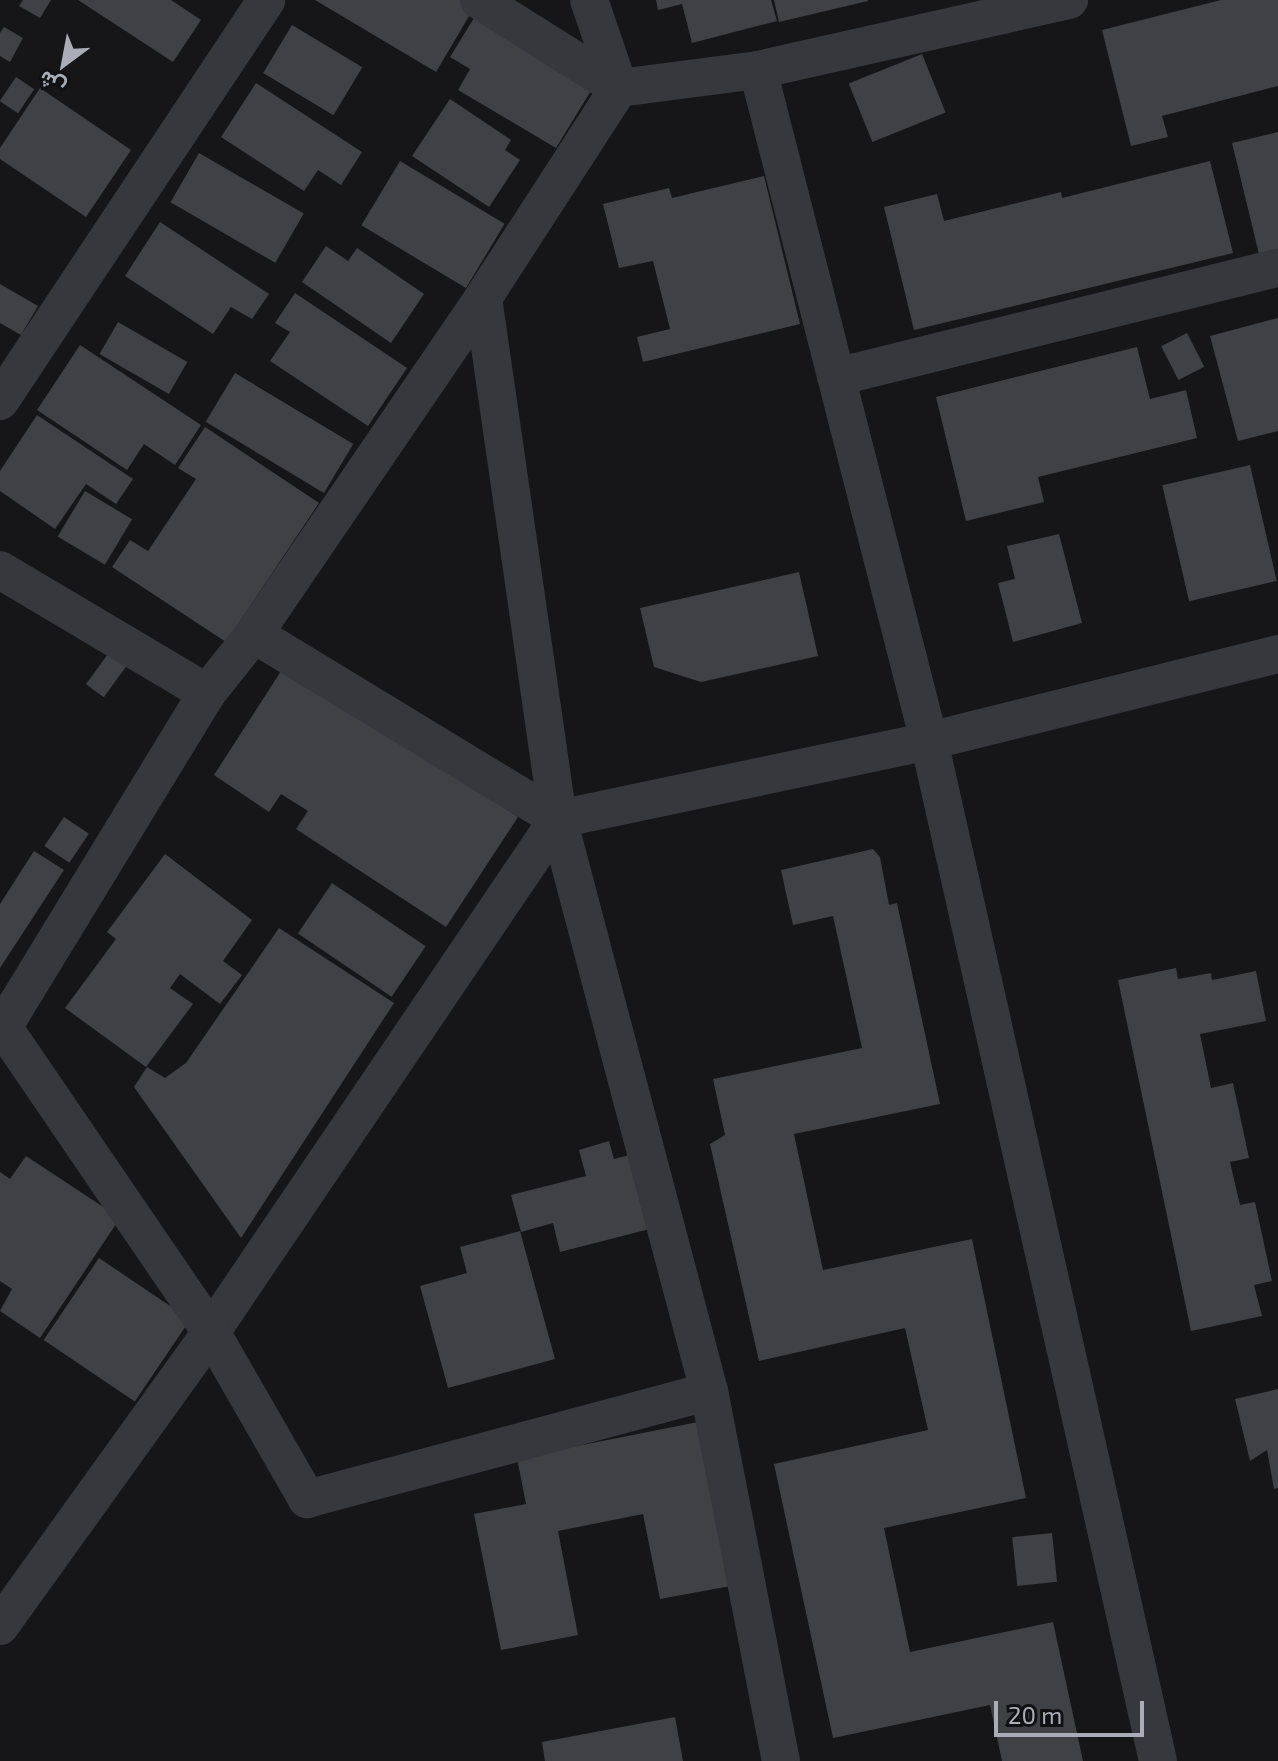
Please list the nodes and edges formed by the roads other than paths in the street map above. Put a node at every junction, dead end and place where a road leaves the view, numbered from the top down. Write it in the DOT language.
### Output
graph roads {
  1 [pos="266,0"];
  2 [pos="479,0"];
  3 [pos="589,0"];
  4 [pos="1069,0"];
  5 [pos="758,70"];
  6 [pos="619,88"];
  7 [pos="1278,268"];
  8 [pos="483,298"];
  9 [pos="836,377"];
  10 [pos="0,401"];
  11 [pos="0,570"];
  12 [pos="254,634"];
  13 [pos="1278,654"];
  14 [pos="207,693"];
  15 [pos="929,741"];
  16 [pos="558,819"];
  17 [pos="2,1029"];
  18 [pos="211,1332"];
  19 [pos="709,1391"];
  20 [pos="0,1626"];
  21 [pos="781,1761"];
  22 [pos="1158,1761"];
  1 -- 10 [label="street"];
  2 -- 6 [label="street"];
  3 -- 6 [label="street"];
  4 -- 5 [label="street"];
  5 -- 6 [label="street"];
  5 -- 9 [label="street"];
  6 -- 8 [label="street"];
  7 -- 9 [label="street"];
  8 -- 12 [label="street"];
  8 -- 16 [label="street"];
  9 -- 15 [label="street"];
  11 -- 14 [label="street"];
  12 -- 14 [label="street"];
  12 -- 16 [label="street"];
  13 -- 15 [label="street"];
  14 -- 17 [label="street"];
  15 -- 16 [label="street"];
  15 -- 22 [label="street"];
  16 -- 18 [label="street"];
  16 -- 19 [label="street"];
  17 -- 18 [label="street"];
  18 -- 19 [label="street"];
  18 -- 20 [label="street"];
  19 -- 21 [label="street"];
}
